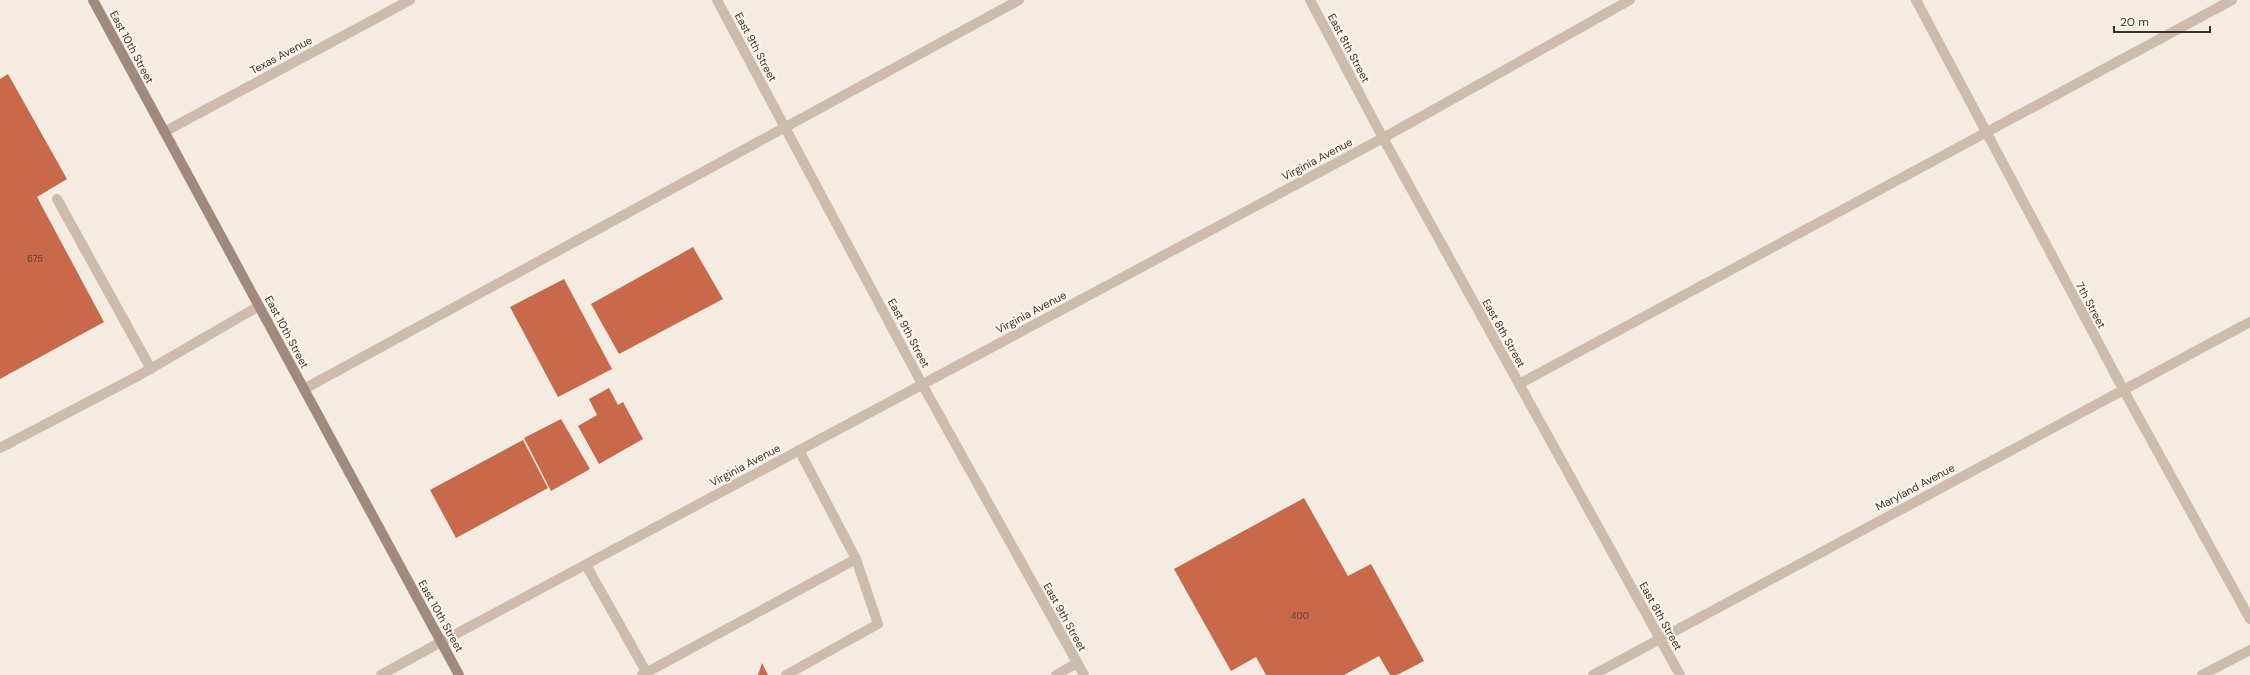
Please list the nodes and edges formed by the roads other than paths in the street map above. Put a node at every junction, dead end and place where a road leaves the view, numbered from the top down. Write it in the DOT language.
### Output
graph roads {
  1 [pos="93,0"];
  2 [pos="410,0"];
  3 [pos="717,0"];
  4 [pos="1019,0"];
  5 [pos="1310,0"];
  6 [pos="1630,0"];
  7 [pos="1916,0"];
  8 [pos="2232,0"];
  9 [pos="785,127"];
  10 [pos="164,132"];
  11 [pos="1986,132"];
  12 [pos="1383,138"];
  13 [pos="57,199"];
  14 [pos="259,306"];
  15 [pos="2250,322"];
  16 [pos="151,369"];
  17 [pos="922,384"];
  18 [pos="1519,384"];
  19 [pos="304,389"];
  20 [pos="2123,390"];
  21 [pos="0,448"];
  22 [pos="799,450"];
  23 [pos="856,559"];
  24 [pos="586,565"];
  25 [pos="2250,619"];
  26 [pos="1660,638"];
  27 [pos="441,642"];
  28 [pos="2250,650"];
  29 [pos="1077,663"];
  30 [pos="646,674"];
  31 [pos="381,675"];
  32 [pos="460,675"];
  33 [pos="786,675"];
  34 [pos="1056,675"];
  35 [pos="1084,675"];
  36 [pos="1593,675"];
  37 [pos="1680,675"];
  38 [pos="2202,675"];
  1 -- 10 [label="main road, East 10th Street"];
  2 -- 10 [label="street, Texas Avenue"];
  3 -- 9 [label="street, East 9th Street"];
  4 -- 9 [label="street"];
  5 -- 12 [label="street, East 8th Street"];
  6 -- 12 [label="street, Virginia Avenue"];
  7 -- 11 [label="street, 7th Street"];
  8 -- 11 [label="street"];
  9 -- 17 [label="street, East 9th Street"];
  9 -- 19 [label="street"];
  10 -- 14 [label="main road, East 10th Street"];
  11 -- 18 [label="street"];
  11 -- 20 [label="street, 7th Street"];
  12 -- 17 [label="street, Virginia Avenue"];
  12 -- 18 [label="street, East 8th Street"];
  13 -- 16 [label="street"];
  14 -- 16 [label="street"];
  14 -- 19 [label="main road, East 10th Street"];
  15 -- 20 [label="street, Maryland Avenue"];
  16 -- 21 [label="street"];
  17 -- 22 [label="street, Virginia Avenue"];
  17 -- 29 [label="street, East 9th Street"];
  18 -- 26 [label="street, East 8th Street"];
  19 -- 27 [label="main road, East 10th Street"];
  20 -- 25 [label="street, 7th Street"];
  20 -- 26 [label="street, Maryland Avenue"];
  22 -- 23 [label="street"];
  22 -- 24 [label="street, Virginia Avenue"];
  23 -- 30 [label="street"];
  23 -- 33 [label="street"];
  24 -- 27 [label="street, Virginia Avenue"];
  24 -- 30 [label="street"];
  26 -- 36 [label="street, Maryland Avenue"];
  26 -- 37 [label="street, East 8th Street"];
  27 -- 31 [label="street, Virginia Avenue"];
  27 -- 32 [label="main road, East 10th Street"];
  28 -- 38 [label="street"];
  29 -- 34 [label="street"];
  29 -- 35 [label="street, East 9th Street"];
}
